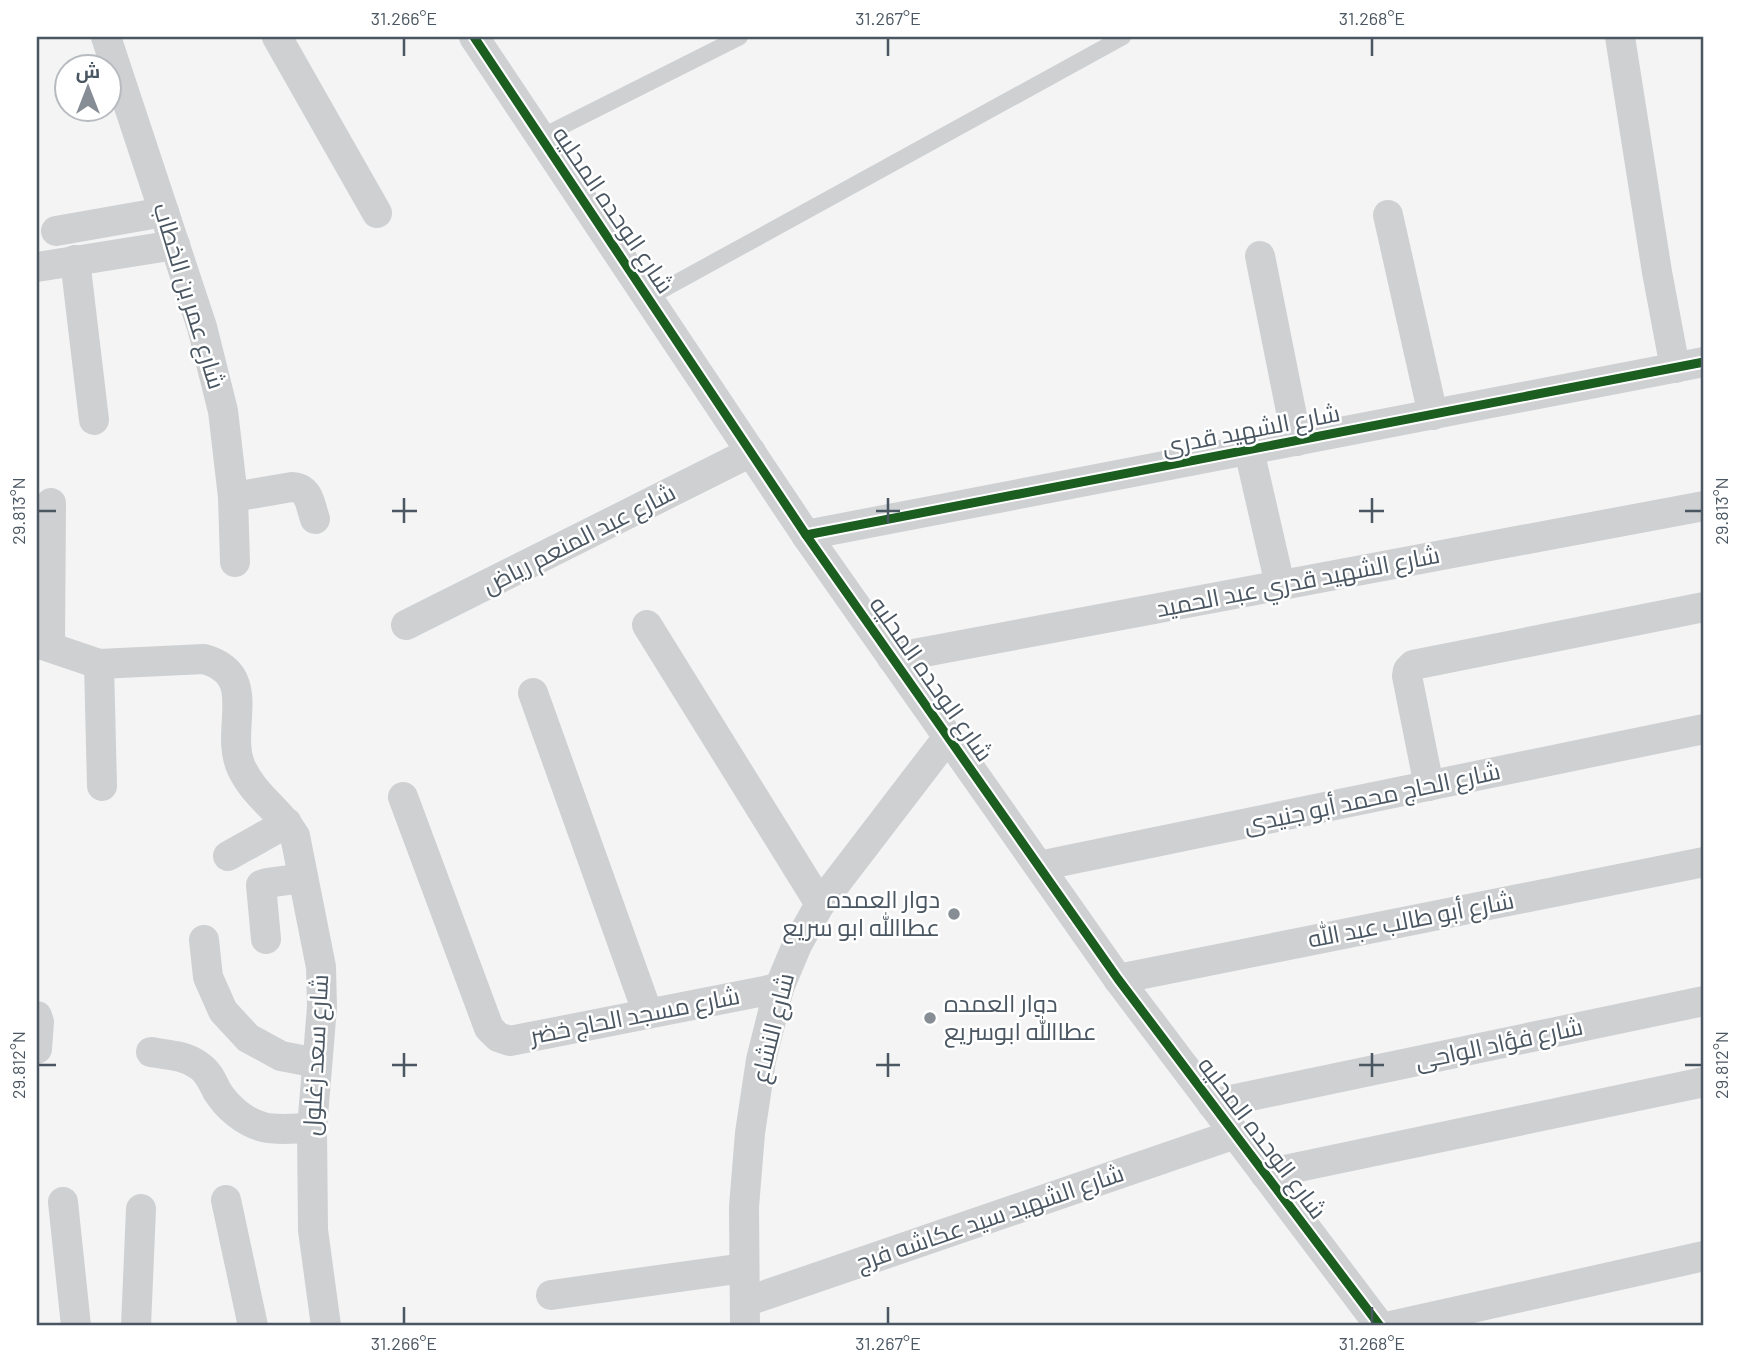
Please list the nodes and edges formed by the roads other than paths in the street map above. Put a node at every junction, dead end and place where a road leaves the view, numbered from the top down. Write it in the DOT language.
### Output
graph roads {
  1 [pos="107,37"];
  2 [pos="277,37"];
  3 [pos="474,37"];
  4 [pos="740,37"];
  5 [pos="1124,37"];
  6 [pos="1620,37"];
  7 [pos="541,137"];
  8 [pos="164,212"];
  9 [pos="377,213"];
  10 [pos="1388,215"];
  11 [pos="56,231"];
  12 [pos="175,245"];
  13 [pos="1260,256"];
  14 [pos="75,261"];
  15 [pos="37,267"];
  16 [pos="648,298"];
  17 [pos="1704,362"];
  18 [pos="1675,368"];
  19 [pos="1433,415"];
  20 [pos="94,420"];
  21 [pos="1297,441"];
  22 [pos="1249,450"];
  23 [pos="751,452"];
  24 [pos="233,497"];
  25 [pos="51,503"];
  26 [pos="1704,506"];
  27 [pos="314,519"];
  28 [pos="806,535"];
  29 [pos="235,562"];
  30 [pos="1280,585"];
  31 [pos="1704,607"];
  32 [pos="406,625"];
  33 [pos="647,625"];
  34 [pos="43,645"];
  35 [pos="892,658"];
  36 [pos="99,664"];
  37 [pos="533,693"];
  38 [pos="1704,729"];
  39 [pos="948,737"];
  40 [pos="102,786"];
  41 [pos="1429,786"];
  42 [pos="403,797"];
  43 [pos="288,823"];
  44 [pos="228,856"];
  45 [pos="1704,862"];
  46 [pos="1039,866"];
  47 [pos="303,878"];
  48 [pos="820,904"];
  49 [pos="266,939"];
  50 [pos="204,940"];
  51 [pos="1118,979"];
  52 [pos="779,988"];
  53 [pos="1704,1001"];
  54 [pos="648,1014"];
  55 [pos="37,1016"];
  56 [pos="37,1049"];
  57 [pos="151,1052"];
  58 [pos="317,1063"];
  59 [pos="1704,1082"];
  60 [pos="1212,1104"];
  61 [pos="312,1128"];
  62 [pos="1235,1134"];
  63 [pos="1265,1174"];
  64 [pos="226,1200"];
  65 [pos="63,1202"];
  66 [pos="141,1209"];
  67 [pos="1704,1256"];
  68 [pos="744,1268"];
  69 [pos="551,1295"];
  70 [pos="745,1314"];
  71 [pos="76,1326"];
  72 [pos="136,1326"];
  73 [pos="253,1326"];
  74 [pos="326,1326"];
  75 [pos="1380,1326"];
  76 [pos="1391,1326"];
  1 -- 8 [label="street, شارع عمر بن الخطاب"];
  2 -- 9 [label="street"];
  3 -- 7 [label="street, شارع الوحده المحليه"];
  4 -- 7 [label="lane"];
  5 -- 16 [label="lane"];
  6 -- 18 [label="street"];
  7 -- 16 [label="street, شارع الوحده المحليه"];
  8 -- 11 [label="street"];
  8 -- 12 [label="street, شارع عمر بن الخطاب"];
  10 -- 19 [label="street"];
  12 -- 14 [label="street"];
  12 -- 24 [label="street, شارع عمر بن الخطاب"];
  13 -- 21 [label="street"];
  14 -- 15 [label="street"];
  14 -- 20 [label="street"];
  16 -- 23 [label="street, شارع الوحده المحليه"];
  17 -- 18 [label="street, شارع الشهيد قدرى"];
  18 -- 19 [label="street, شارع الشهيد قدرى"];
  19 -- 21 [label="street, شارع الشهيد قدرى"];
  21 -- 22 [label="street, شارع الشهيد قدرى"];
  22 -- 28 [label="street, شارع الشهيد قدرى"];
  22 -- 30 [label="street"];
  23 -- 28 [label="street, شارع الوحده المحليه"];
  23 -- 32 [label="street, شارع عبد المنعم رياض"];
  24 -- 27 [label="street"];
  24 -- 29 [label="street, شارع عمر بن الخطاب"];
  25 -- 34 [label="street"];
  26 -- 30 [label="street, شارع الشهيد قدري عبد الحميد"];
  28 -- 35 [label="street, شارع الوحده المحليه"];
  30 -- 35 [label="street, شارع الشهيد قدري عبد الحميد"];
  31 -- 41 [label="street"];
  33 -- 48 [label="street"];
  34 -- 36 [label="street, شارع سعد زغلول"];
  35 -- 39 [label="street, شارع الوحده المحليه"];
  36 -- 40 [label="street"];
  36 -- 43 [label="street, شارع سعد زغلول"];
  37 -- 54 [label="street"];
  38 -- 41 [label="street, شارع الحاج محمد أبو جنيدى"];
  39 -- 46 [label="street, شارع الوحده المحليه"];
  39 -- 48 [label="street, شارع النشاع"];
  41 -- 46 [label="street, شارع الحاج محمد أبو جنيدى"];
  42 -- 54 [label="street, شارع مسجد الحاج خضر"];
  43 -- 44 [label="street"];
  43 -- 47 [label="street, شارع سعد زغلول"];
  45 -- 51 [label="street, شارع أبو طالب عبد الله"];
  46 -- 51 [label="street, شارع الوحده المحليه"];
  47 -- 49 [label="street"];
  47 -- 58 [label="street, شارع سعد زغلول"];
  48 -- 52 [label="street, شارع النشاع"];
  50 -- 58 [label="street"];
  51 -- 60 [label="street, شارع الوحده المحليه"];
  52 -- 54 [label="street, شارع مسجد الحاج خضر"];
  52 -- 68 [label="street, شارع النشاع"];
  53 -- 60 [label="street, شارع فؤاد الواحى"];
  55 -- 56 [label="street"];
  57 -- 61 [label="street"];
  58 -- 61 [label="street, شارع سعد زغلول"];
  59 -- 63 [label="street"];
  60 -- 62 [label="street, شارع الوحده المحليه"];
  61 -- 74 [label="street, شارع سعد زغلول"];
  62 -- 63 [label="street, شارع الوحده المحليه"];
  62 -- 70 [label="street, شارع الشهيد سيد عكاشه فرج"];
  63 -- 75 [label="street, شارع الوحده المحليه"];
  64 -- 73 [label="street"];
  65 -- 71 [label="street"];
  66 -- 72 [label="street"];
  67 -- 76 [label="street"];
  68 -- 69 [label="street"];
  68 -- 70 [label="street, شارع النشاع"];
}
